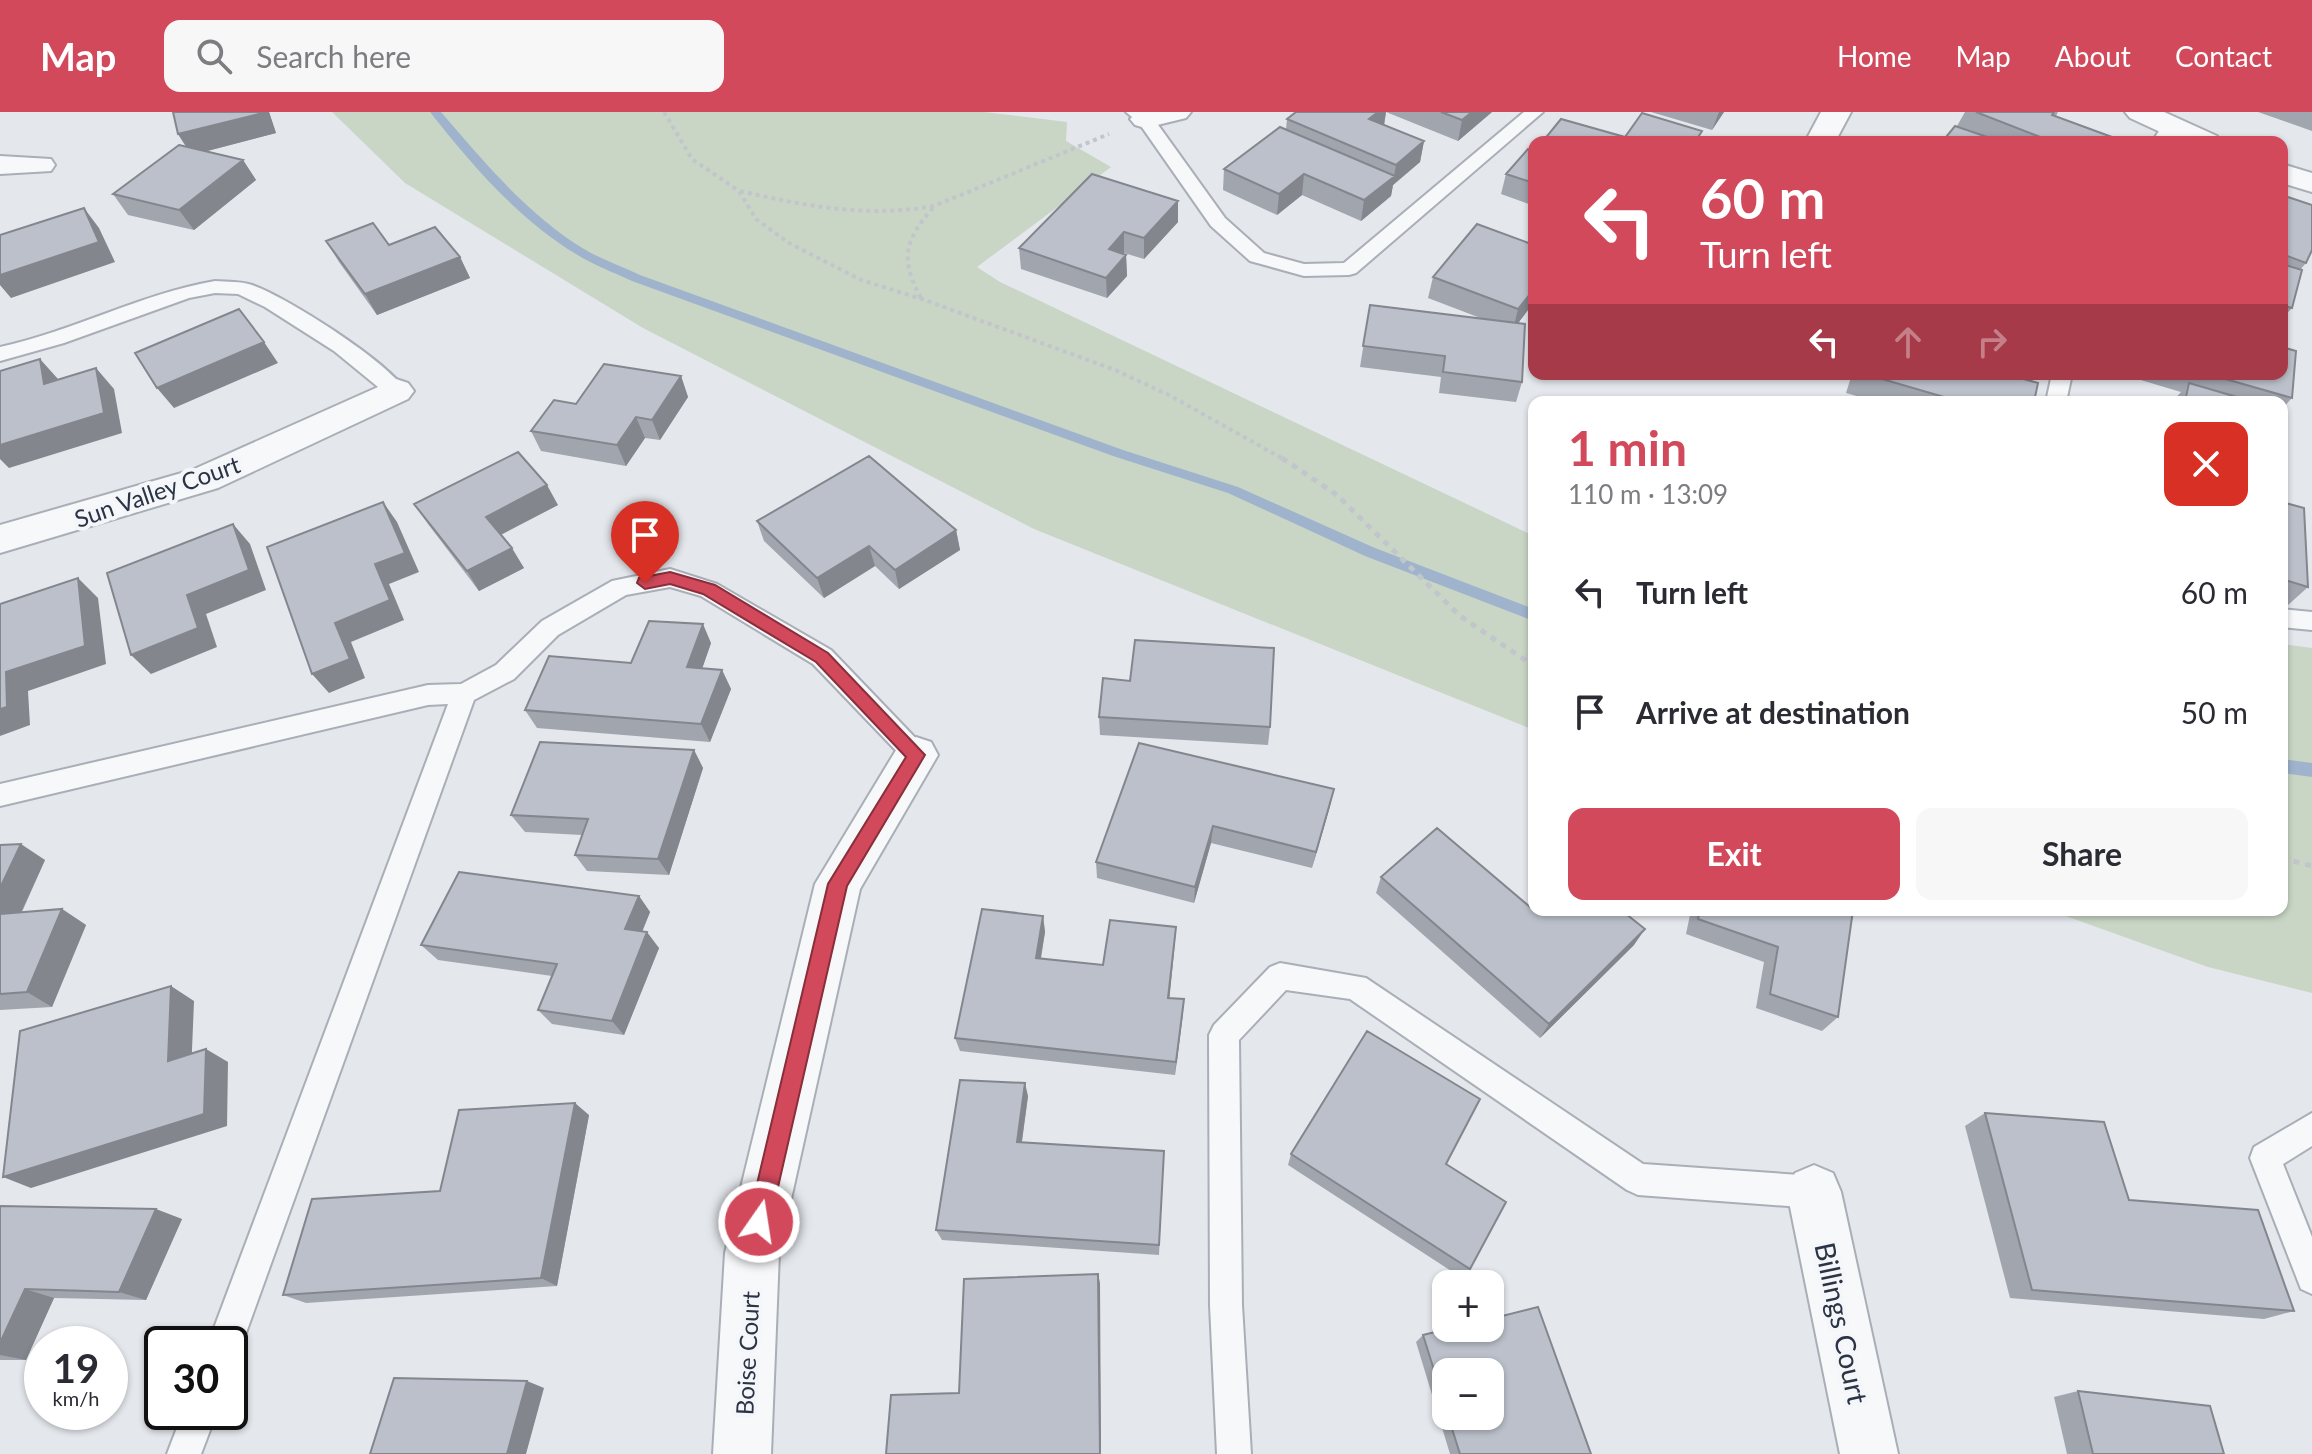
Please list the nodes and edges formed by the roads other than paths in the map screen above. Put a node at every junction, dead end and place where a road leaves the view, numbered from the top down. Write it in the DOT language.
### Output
graph roads {
  1 [pos="1176,112"];
  2 [pos="1534,112"];
  3 [pos="1836,112"];
  4 [pos="2140,112"];
  5 [pos="1140,116"];
  6 [pos="2166,134"];
  7 [pos="1823,136"];
  8 [pos="0,165"];
  9 [pos="40,165"];
  10 [pos="2288,175"];
  11 [pos="2312,183"];
  12 [pos="0,354"];
  13 [pos="396,391"];
  14 [pos="0,539"];
  15 [pos="2288,619"];
  16 [pos="2312,621"];
  17 [pos="464,694"];
  18 [pos="916,755"];
  19 [pos="0,795"];
  20 [pos="2312,1128"];
  21 [pos="1814,1192"];
  22 [pos="2312,1278"];
  23 [pos="232,1326"];
  24 [pos="193,1430"];
  25 [pos="184,1454"];
  26 [pos="742,1454"];
  27 [pos="1234,1454"];
  28 [pos="1869,1454"];
  1 -- 5 [label="street"];
  2 -- 5 [label="lane"];
  3 -- 7 [label="street"];
  4 -- 6 [label="street"];
  8 -- 9 [label="street"];
  10 -- 11 [label="street"];
  12 -- 13 [label="lane"];
  13 -- 14 [label="street, Sun Valley Court"];
  15 -- 16 [label="lane"];
  17 -- 18 [label="lane"];
  17 -- 19 [label="lane"];
  17 -- 23 [label="lane"];
  18 -- 26 [label="street, Boise Court"];
  20 -- 22 [label="lane"];
  21 -- 27 [label="lane"];
  21 -- 28 [label="street, Billings Court"];
  24 -- 25 [label="lane"];
}
